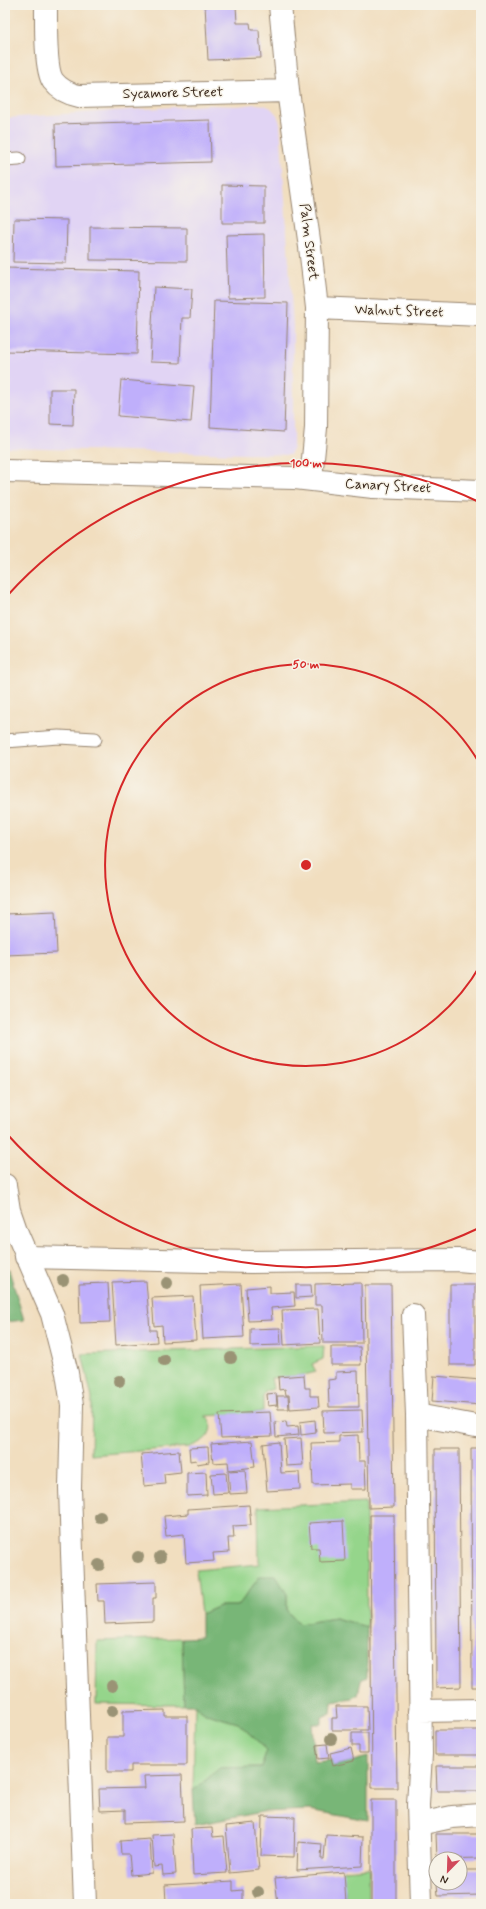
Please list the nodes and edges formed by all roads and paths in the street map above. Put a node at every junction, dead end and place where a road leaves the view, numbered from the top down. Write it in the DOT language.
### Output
graph roads {
  1 [pos="46,5"];
  2 [pos="280,5"];
  3 [pos="288,91"];
  4 [pos="20,159"];
  5 [pos="5,160"];
  6 [pos="317,308"];
  7 [pos="481,315"];
  8 [pos="5,471"];
  9 [pos="303,479"];
  10 [pos="481,491"];
  11 [pos="95,739"];
  12 [pos="5,741"];
  13 [pos="5,1185"];
  14 [pos="26,1257"];
  15 [pos="481,1262"];
  16 [pos="413,1315"];
  17 [pos="418,1415"];
  18 [pos="481,1427"];
  19 [pos="481,1710"];
  20 [pos="420,1711"];
  21 [pos="481,1815"];
  22 [pos="419,1824"];
  23 [pos="85,1904"];
  24 [pos="421,1904"];
  1 -- 3 [label="street, Sycamore Street"];
  2 -- 3 [label="street, Palm Street"];
  3 -- 6 [label="street, Palm Street"];
  4 -- 5 [label="lane"];
  6 -- 7 [label="street, Walnut Street"];
  6 -- 9 [label="street, Palm Street"];
  8 -- 9 [label="street, Canary Street"];
  9 -- 10 [label="street, Canary Street"];
  11 -- 12 [label="lane"];
  13 -- 14 [label="street"];
  14 -- 15 [label="street"];
  14 -- 23 [label="street"];
  16 -- 17 [label="street"];
  17 -- 18 [label="street"];
  17 -- 20 [label="street"];
  19 -- 20 [label="street"];
  20 -- 22 [label="street"];
  21 -- 22 [label="street"];
  22 -- 24 [label="street"];
}
